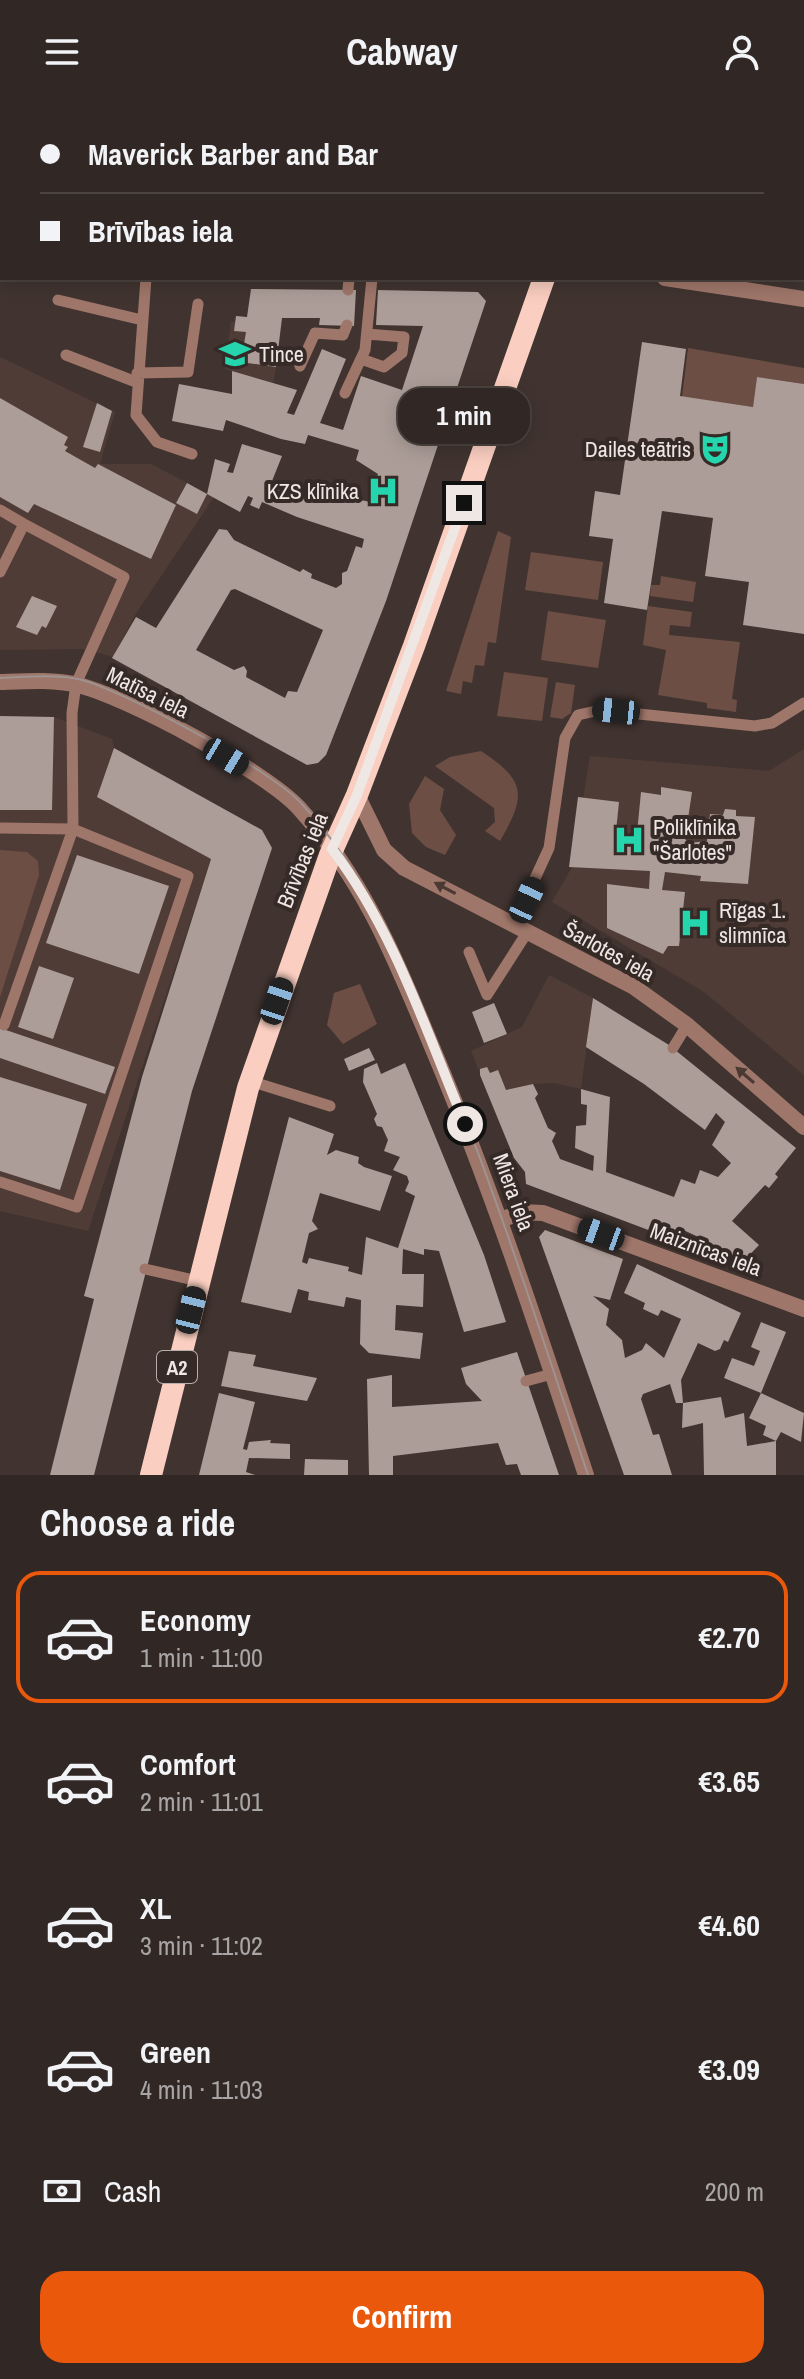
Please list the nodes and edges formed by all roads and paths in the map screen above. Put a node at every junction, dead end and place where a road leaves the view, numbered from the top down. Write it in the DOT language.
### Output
graph roads {
  1 [pos="146,280"];
  2 [pos="372,280"];
  3 [pos="543,280"];
  4 [pos="678,280"];
  5 [pos="804,299"];
  6 [pos="58,300"];
  7 [pos="198,304"];
  8 [pos="142,320"];
  9 [pos="347,325"];
  10 [pos="367,334"];
  11 [pos="66,355"];
  12 [pos="361,359"];
  13 [pos="300,366"];
  14 [pos="137,378"];
  15 [pos="345,393"];
  16 [pos="192,454"];
  17 [pos="0,510"];
  18 [pos="24,524"];
  19 [pos="0,572"];
  20 [pos="0,682"];
  21 [pos="76,684"];
  22 [pos="804,703"];
  23 [pos="357,795"];
  24 [pos="0,828"];
  25 [pos="73,829"];
  26 [pos="332,849"];
  27 [pos="521,928"];
  28 [pos="469,952"];
  29 [pos="4,1025"];
  30 [pos="687,1025"];
  31 [pos="673,1048"];
  32 [pos="250,1081"];
  33 [pos="330,1106"];
  34 [pos="804,1127"];
  35 [pos="0,1182"];
  36 [pos="501,1220"];
  37 [pos="145,1269"];
  38 [pos="198,1281"];
  39 [pos="804,1309"];
  40 [pos="552,1374"];
  41 [pos="526,1381"];
  42 [pos="151,1475"];
  43 [pos="586,1475"];
  1 -- 8 [label="lane"];
  2 -- 10 [label="lane"];
  3 -- 23 [label="highway, Brīvības iela / A2"];
  4 -- 5 [label="street"];
  6 -- 8 [label="lane"];
  7 -- 14 [label="lane"];
  8 -- 14 [label="lane"];
  9 -- 13 [label="lane"];
  10 -- 12 [label="lane"];
  10 -- 12 [label="lane"];
  11 -- 14 [label="lane"];
  12 -- 15 [label="lane"];
  14 -- 16 [label="lane"];
  17 -- 18 [label="lane"];
  18 -- 19 [label="lane"];
  18 -- 21 [label="lane"];
  20 -- 21 [label="street, Matīsa iela"];
  21 -- 25 [label="lane"];
  21 -- 26 [label="street, Matīsa iela"];
  22 -- 27 [label="lane"];
  23 -- 26 [label="highway, Brīvības iela / A2"];
  27 -- 23 [label="street, Šarlotes iela, one-way"];
  24 -- 25 [label="lane"];
  25 -- 29 [label="lane"];
  25 -- 35 [label="lane"];
  26 -- 32 [label="highway, Brīvības iela / A2"];
  26 -- 36 [label="street, Miera iela"];
  27 -- 28 [label="lane"];
  27 -- 30 [label="street, Šarlotes iela"];
  30 -- 31 [label="lane"];
  34 -- 30 [label="street, Šarlotes iela, one-way"];
  32 -- 33 [label="lane"];
  32 -- 38 [label="highway, Brīvības iela / A2"];
  36 -- 39 [label="street, Maiznīcas iela"];
  36 -- 40 [label="street, Miera iela"];
  37 -- 38 [label="lane"];
  38 -- 42 [label="highway, Brīvības iela / A2"];
  40 -- 41 [label="lane"];
  40 -- 43 [label="street, Miera iela"];
}
